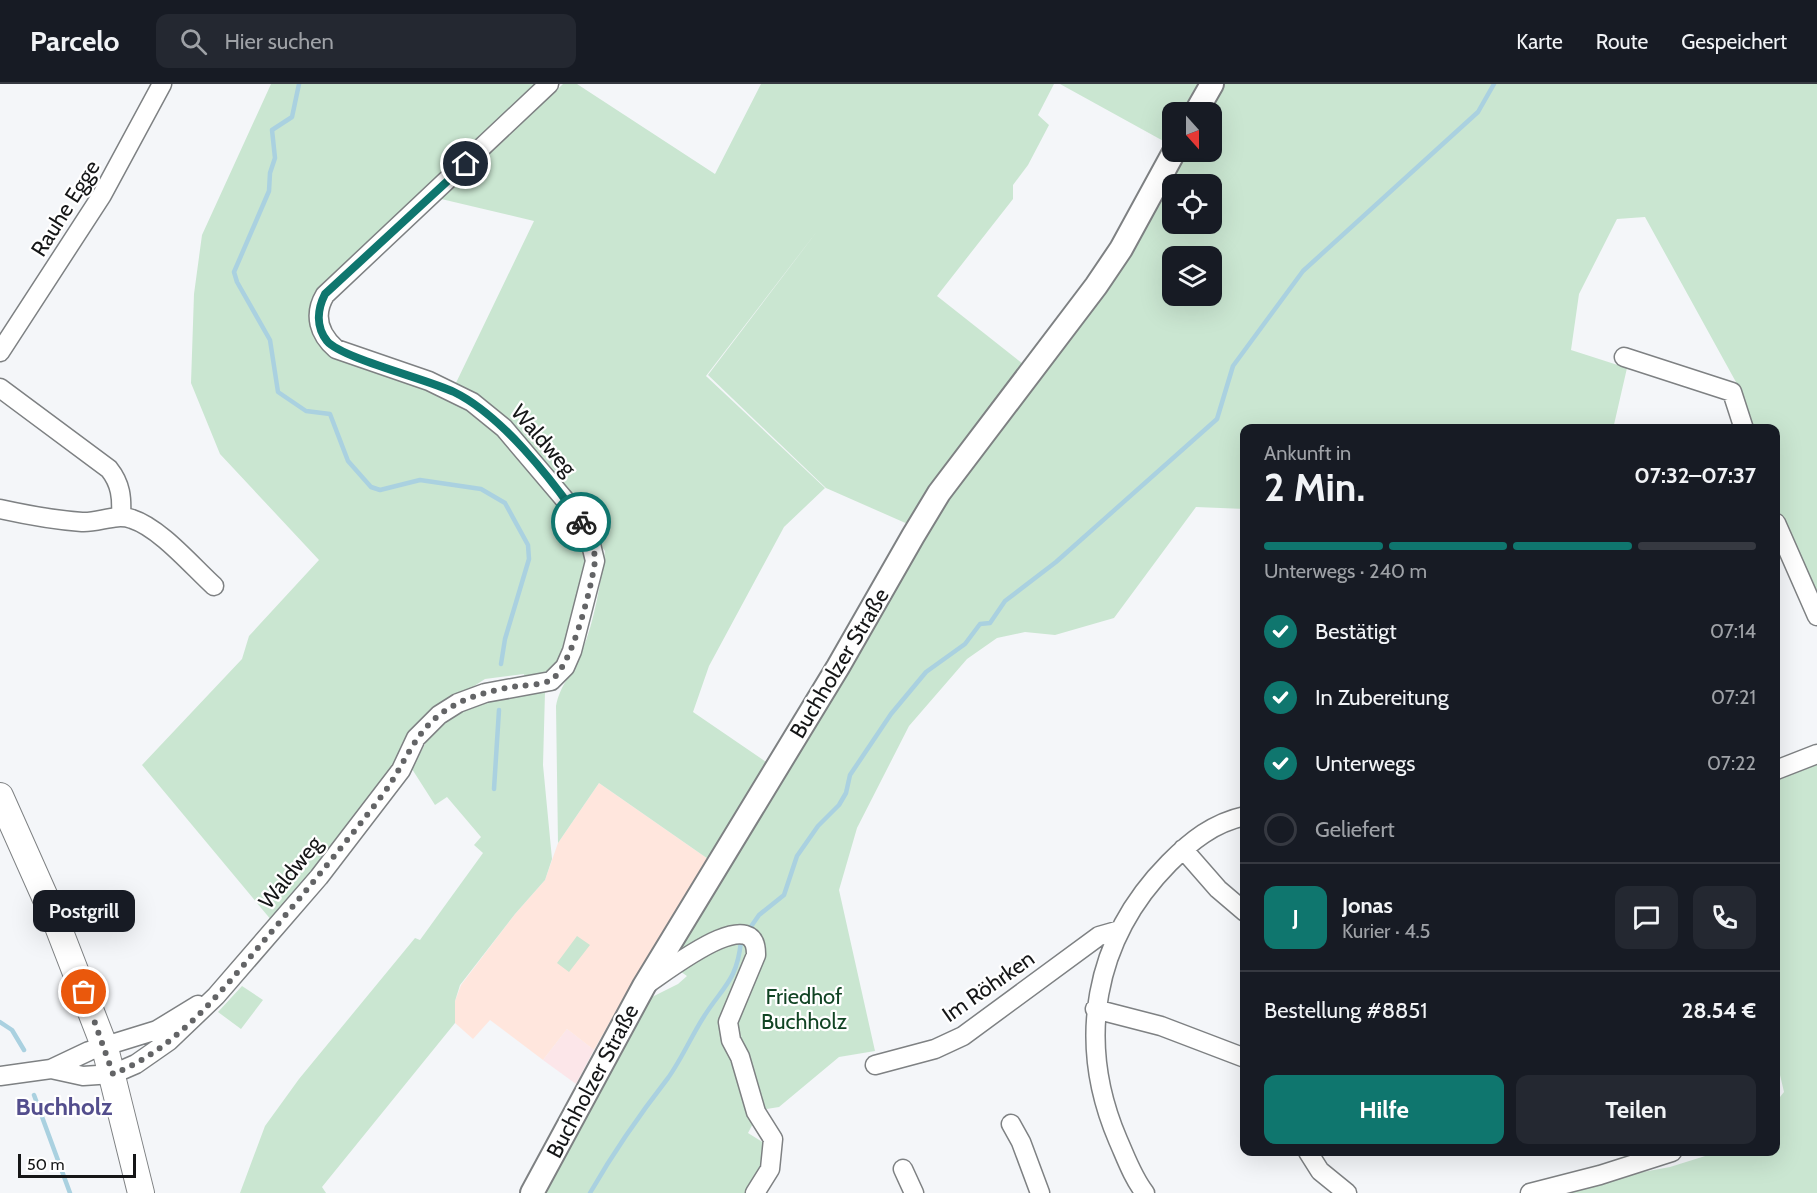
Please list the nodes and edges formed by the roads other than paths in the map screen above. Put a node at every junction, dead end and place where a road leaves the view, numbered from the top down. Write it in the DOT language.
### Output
graph roads {
  1 [pos="162,84"];
  2 [pos="549,84"];
  3 [pos="1212,84"];
  4 [pos="1202,102"];
  5 [pos="1169,162"];
  6 [pos="0,352"];
  7 [pos="1624,357"];
  8 [pos="0,388"];
  9 [pos="1742,424"];
  10 [pos="0,509"];
  11 [pos="121,516"];
  12 [pos="1780,532"];
  13 [pos="214,586"];
  14 [pos="1817,616"];
  15 [pos="1817,754"];
  16 [pos="1780,768"];
  17 [pos="0,796"];
  18 [pos="1240,818"];
  19 [pos="1183,849"];
  20 [pos="1240,908"];
  21 [pos="1120,930"];
  22 [pos="644,986"];
  23 [pos="216,996"];
  24 [pos="1095,1009"];
  25 [pos="105,1048"];
  26 [pos="1240,1056"];
  27 [pos="875,1065"];
  28 [pos="51,1069"];
  29 [pos="113,1074"];
  30 [pos="0,1076"];
  31 [pos="1011,1124"];
  32 [pos="1311,1156"];
  33 [pos="1659,1156"];
  34 [pos="903,1169"];
  35 [pos="141,1193"];
  36 [pos="532,1193"];
  37 [pos="755,1193"];
  38 [pos="914,1193"];
  39 [pos="1040,1193"];
  40 [pos="1145,1193"];
  41 [pos="1347,1193"];
  42 [pos="1530,1193"];
  1 -- 6 [label="street, Rauhe Egge"];
  2 -- 23 [label="street, Waldweg"];
  3 -- 4 [label="street"];
  5 -- 22 [label="street, Buchholzer Straße"];
  7 -- 9 [label="street"];
  8 -- 11 [label="street"];
  10 -- 11 [label="street"];
  11 -- 13 [label="street"];
  12 -- 14 [label="street"];
  15 -- 16 [label="street"];
  17 -- 25 [label="main road"];
  18 -- 19 [label="street"];
  19 -- 20 [label="street"];
  19 -- 21 [label="street"];
  21 -- 24 [label="street"];
  21 -- 27 [label="street, Im Röhrken"];
  22 -- 36 [label="street, Buchholzer Straße"];
  22 -- 37 [label="street"];
  23 -- 25 [label="street, Waldweg"];
  23 -- 29 [label="street, Waldweg"];
  24 -- 26 [label="street"];
  24 -- 40 [label="street"];
  25 -- 28 [label="street, Waldweg"];
  25 -- 29 [label="main road"];
  28 -- 29 [label="street"];
  28 -- 30 [label="street"];
  29 -- 35 [label="main road"];
  31 -- 39 [label="street"];
  32 -- 41 [label="street"];
  33 -- 42 [label="street"];
  34 -- 38 [label="street"];
}
